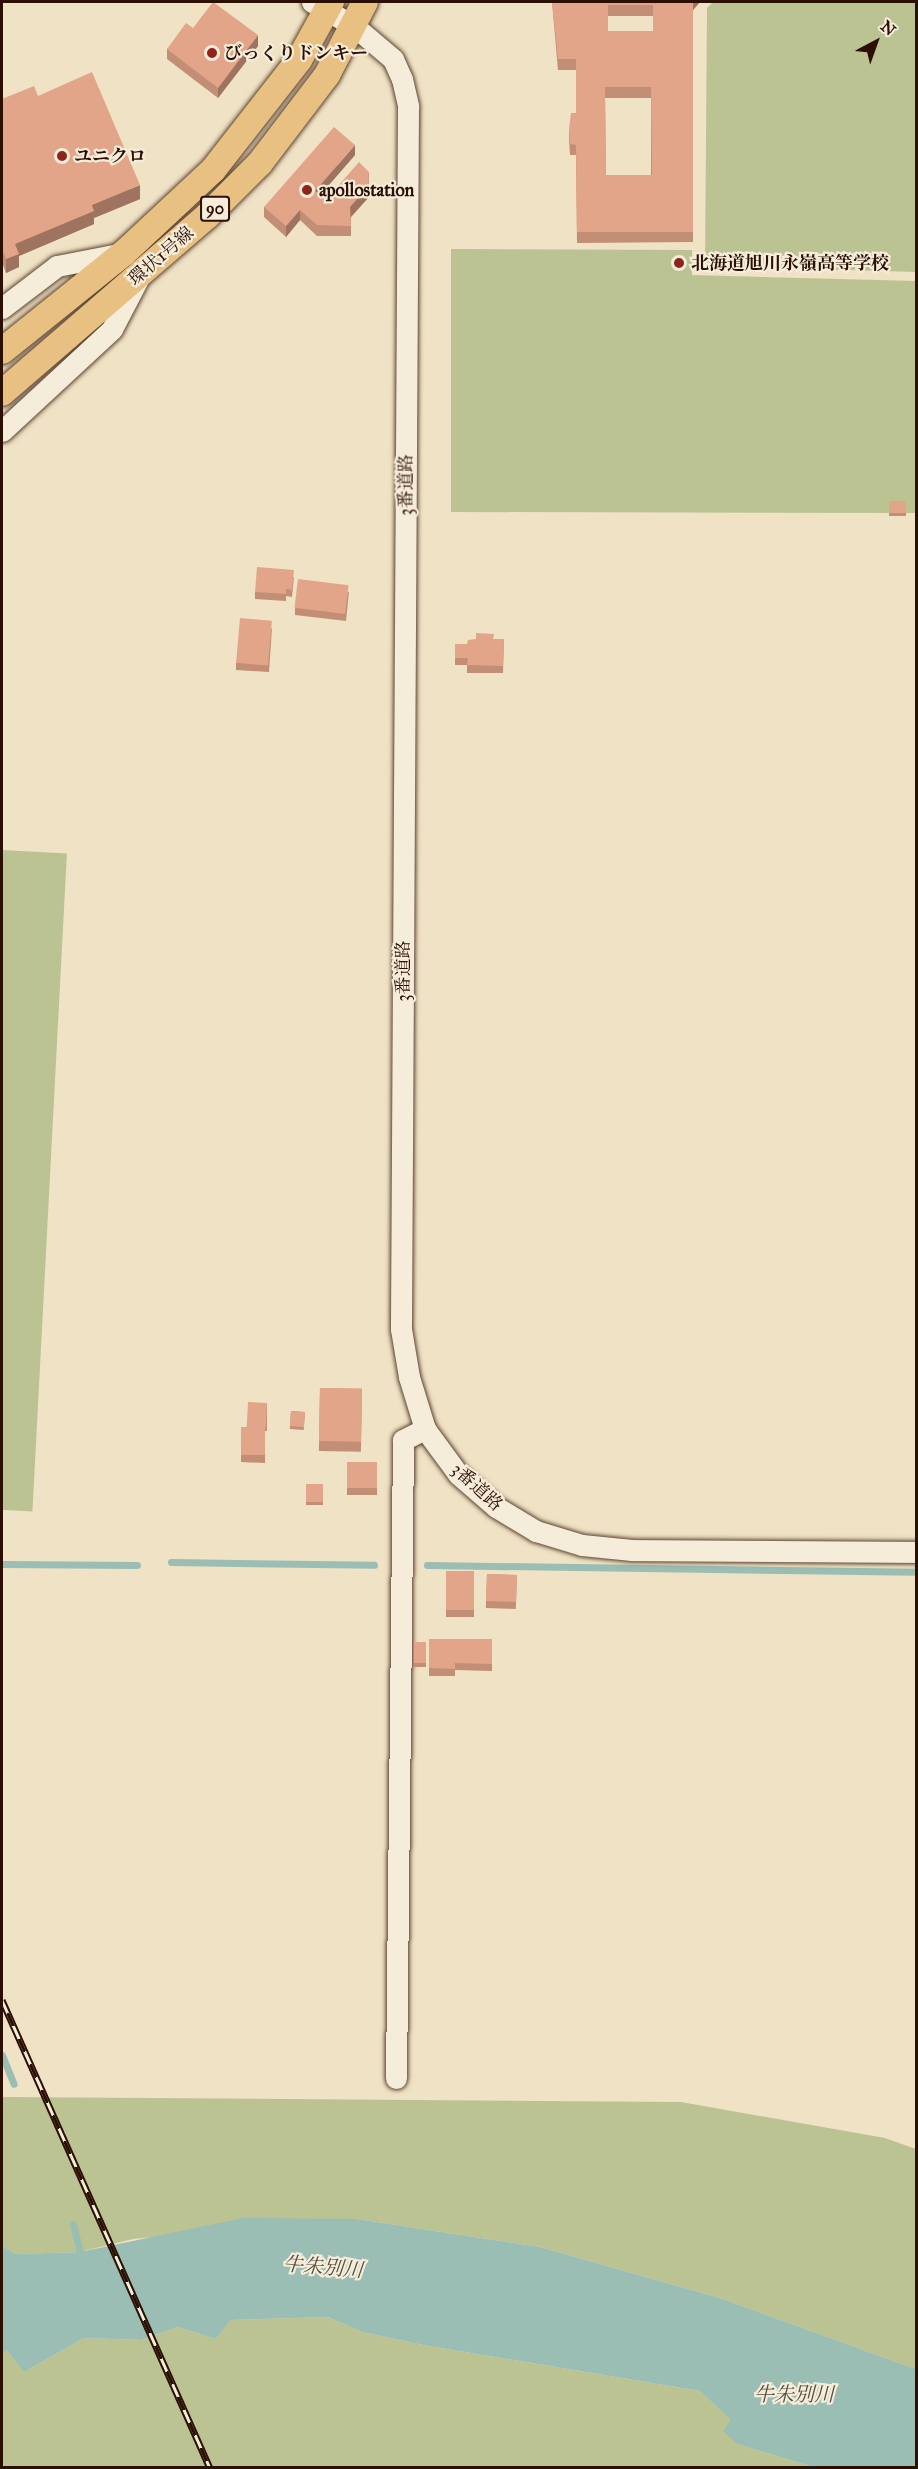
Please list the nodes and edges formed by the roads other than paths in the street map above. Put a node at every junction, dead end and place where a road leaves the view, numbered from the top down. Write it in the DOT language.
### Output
graph roads {
  1 [pos="365,2"];
  2 [pos="323,4"];
  3 [pos="354,26"];
  4 [pos="124,253"];
  5 [pos="142,272"];
  6 [pos="2,308"];
  7 [pos="2,351"];
  8 [pos="11,385"];
  9 [pos="2,431"];
  10 [pos="425,1429"];
  11 [pos="916,1552"];
  12 [pos="396,2078"];
  1 -- 3 [label="main road, 環状1号線 / 90"];
  2 -- 3 [label="street, 3番道路"];
  2 -- 4 [label="main road, 環状1号線 / 90"];
  3 -- 5 [label="main road, 環状1号線 / 90"];
  3 -- 10 [label="street, 3番道路"];
  4 -- 6 [label="street"];
  4 -- 7 [label="main road, 環状1号線 / 90"];
  5 -- 8 [label="main road, 環状1号線 / 90"];
  5 -- 9 [label="street"];
  10 -- 11 [label="street, 3番道路"];
  10 -- 12 [label="street"];
}
